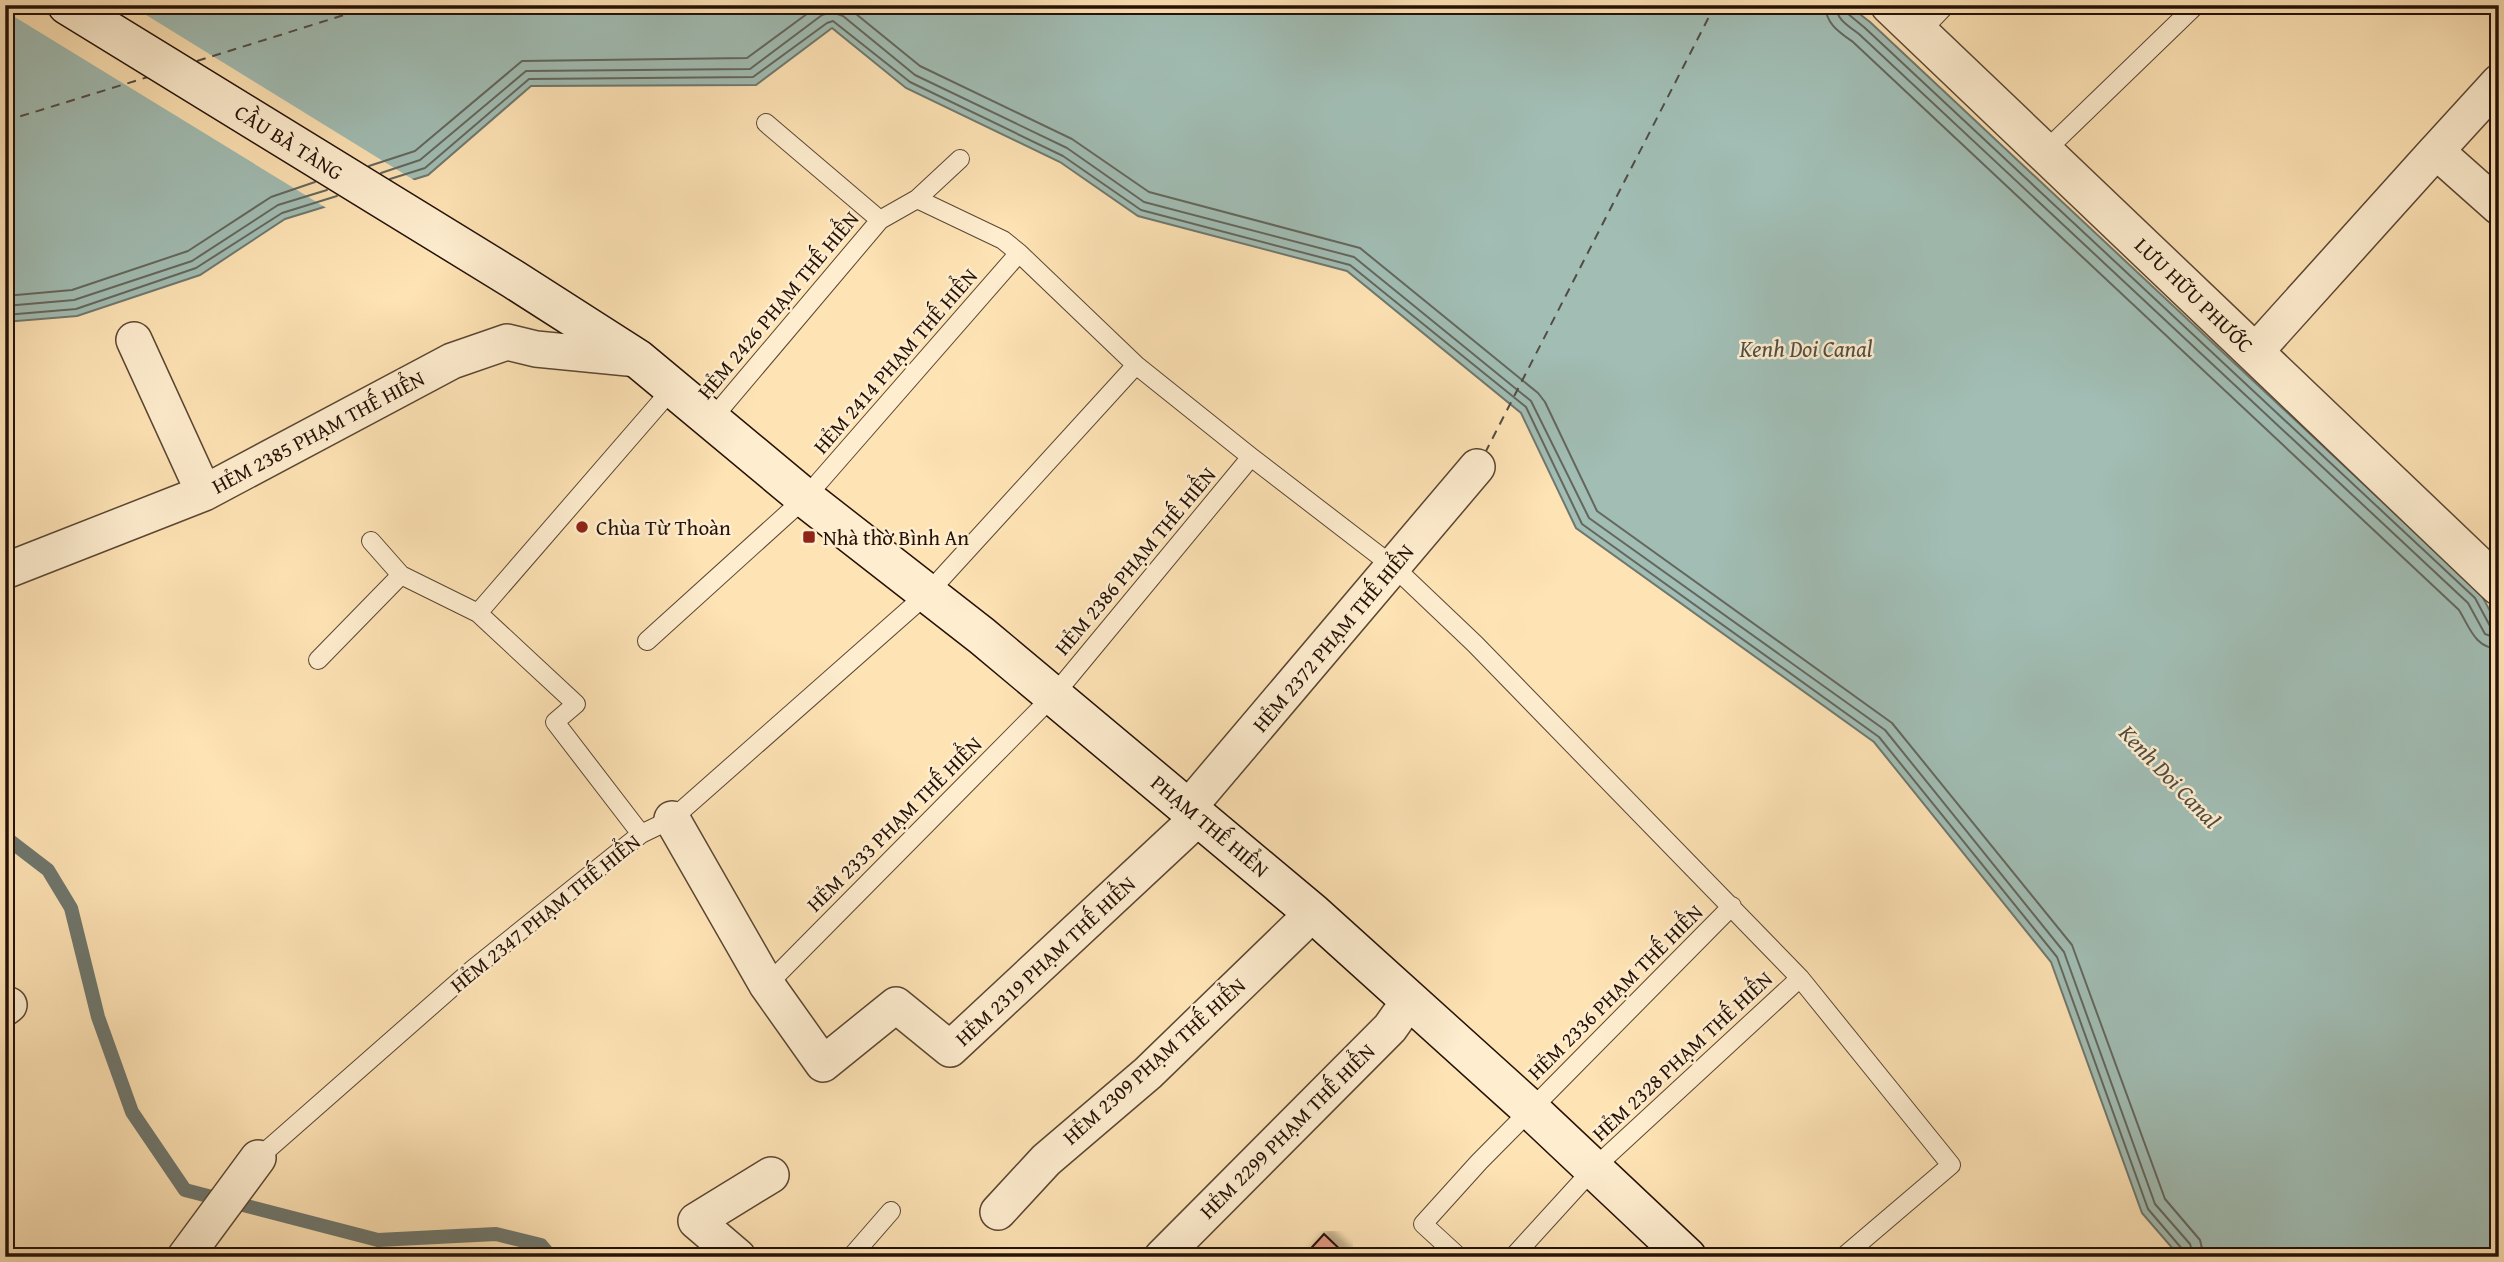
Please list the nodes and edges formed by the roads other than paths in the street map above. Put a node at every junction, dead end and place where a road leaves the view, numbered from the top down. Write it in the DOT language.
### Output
graph roads {
  1 [pos="66,5"];
  2 [pos="1890,5"];
  3 [pos="1946,5"];
  4 [pos="2196,5"];
  5 [pos="1919,33"];
  6 [pos="2499,82"];
  7 [pos="766,123"];
  8 [pos="2436,151"];
  9 [pos="2044,152"];
  10 [pos="960,159"];
  11 [pos="917,199"];
  12 [pos="2499,207"];
  13 [pos="880,220"];
  14 [pos="1019,253"];
  15 [pos="134,340"];
  16 [pos="2255,353"];
  17 [pos="638,359"];
  18 [pos="1136,365"];
  19 [pos="673,389"];
  20 [pos="711,420"];
  21 [pos="1251,457"];
  22 [pos="1477,467"];
  23 [pos="204,493"];
  24 [pos="805,498"];
  25 [pos="371,541"];
  26 [pos="1394,566"];
  27 [pos="5,571"];
  28 [pos="401,575"];
  29 [pos="2499,586"];
  30 [pos="928,593"];
  31 [pos="478,613"];
  32 [pos="647,641"];
  33 [pos="317,660"];
  34 [pos="1054,695"];
  35 [pos="1193,812"];
  36 [pos="657,826"];
  37 [pos="1732,906"];
  38 [pos="1313,913"];
  39 [pos="1800,978"];
  40 [pos="767,985"];
  41 [pos="1409,1001"];
  42 [pos="1531,1109"];
  43 [pos="258,1158"];
  44 [pos="1594,1168"];
  45 [pos="771,1175"];
  46 [pos="891,1212"];
  47 [pos="998,1212"];
  48 [pos="184,1257"];
  49 [pos="738,1257"];
  50 [pos="851,1257"];
  51 [pos="1162,1257"];
  52 [pos="1459,1257"];
  53 [pos="1513,1257"];
  54 [pos="1687,1257"];
  55 [pos="1843,1257"];
  1 -- 17 [label="main road, CẦU BÀ TÀNG"];
  2 -- 5 [label="main road, LƯU HỮU PHƯỚC"];
  3 -- 5 [label="lane"];
  4 -- 9 [label="lane"];
  5 -- 9 [label="main road, LƯU HỮU PHƯỚC"];
  6 -- 8 [label="street"];
  7 -- 13 [label="lane, HẺM 2426 PHẠM THẾ HIỂN"];
  8 -- 12 [label="street"];
  8 -- 16 [label="street"];
  9 -- 16 [label="main road, LƯU HỮU PHƯỚC"];
  10 -- 11 [label="lane, HẺM 2426 PHẠM THẾ HIỂN"];
  11 -- 13 [label="lane, HẺM 2426 PHẠM THẾ HIỂN"];
  11 -- 14 [label="lane, HẺM 2328 PHẠM THẾ HIỂN"];
  13 -- 20 [label="lane, HẺM 2426 PHẠM THẾ HIỂN"];
  14 -- 18 [label="lane, HẺM 2328 PHẠM THẾ HIỂN"];
  14 -- 24 [label="lane, HẺM 2414 PHẠM THẾ HIỂN"];
  15 -- 23 [label="street"];
  16 -- 29 [label="main road, LƯU HỮU PHƯỚC"];
  17 -- 19 [label="main road, PHẠM THẾ HIỂN"];
  17 -- 23 [label="street, HẺM 2385 PHẠM THẾ HIỂN"];
  18 -- 21 [label="lane, HẺM 2328 PHẠM THẾ HIỂN"];
  18 -- 30 [label="lane, HẺM 2347 PHẠM THẾ HIỂN"];
  19 -- 20 [label="main road, PHẠM THẾ HIỂN"];
  19 -- 31 [label="lane"];
  20 -- 24 [label="main road, PHẠM THẾ HIỂN"];
  21 -- 26 [label="lane, HẺM 2328 PHẠM THẾ HIỂN"];
  21 -- 34 [label="lane, HẺM 2386 PHẠM THẾ HIỂN"];
  22 -- 26 [label="street, HẺM 2372 PHẠM THẾ HIỂN"];
  23 -- 27 [label="street, HẺM 2385 PHẠM THẾ HIỂN"];
  24 -- 30 [label="main road, PHẠM THẾ HIỂN"];
  24 -- 32 [label="lane, HẺM 2414 PHẠM THẾ HIỂN"];
  25 -- 28 [label="lane"];
  26 -- 35 [label="street, HẺM 2372 PHẠM THẾ HIỂN"];
  26 -- 37 [label="lane, HẺM 2328 PHẠM THẾ HIỂN"];
  28 -- 31 [label="lane"];
  28 -- 33 [label="lane"];
  30 -- 34 [label="main road, PHẠM THẾ HIỂN"];
  30 -- 36 [label="lane, HẺM 2347 PHẠM THẾ HIỂN"];
  31 -- 36 [label="lane"];
  34 -- 35 [label="main road, PHẠM THẾ HIỂN"];
  34 -- 40 [label="lane, HẺM 2333 PHẠM THẾ HIỂN"];
  35 -- 38 [label="main road, PHẠM THẾ HIỂN"];
  35 -- 40 [label="street, HẺM 2319 PHẠM THẾ HIỂN"];
  36 -- 40 [label="street"];
  36 -- 43 [label="lane, HẺM 2347 PHẠM THẾ HIỂN"];
  37 -- 39 [label="lane, HẺM 2328 PHẠM THẾ HIỂN"];
  37 -- 42 [label="lane, HẺM 2336 PHẠM THẾ HIỂN"];
  38 -- 41 [label="main road, PHẠM THẾ HIỂN"];
  38 -- 47 [label="street, HẺM 2309 PHẠM THẾ HIỂN"];
  39 -- 44 [label="lane, HẺM 2328 PHẠM THẾ HIỂN"];
  39 -- 55 [label="lane, HẺM 2328 PHẠM THẾ HIỂN"];
  41 -- 42 [label="main road, PHẠM THẾ HIỂN"];
  41 -- 51 [label="street, HẺM 2299 PHẠM THẾ HIỂN"];
  42 -- 44 [label="main road, PHẠM THẾ HIỂN"];
  42 -- 52 [label="lane, HẺM 2336 PHẠM THẾ HIỂN"];
  43 -- 48 [label="street, HẺM 2347 PHẠM THẾ HIỂN"];
  44 -- 53 [label="lane, HẺM 2328 PHẠM THẾ HIỂN"];
  44 -- 54 [label="main road, PHẠM THẾ HIỂN"];
  45 -- 49 [label="street"];
  46 -- 50 [label="lane"];
}
